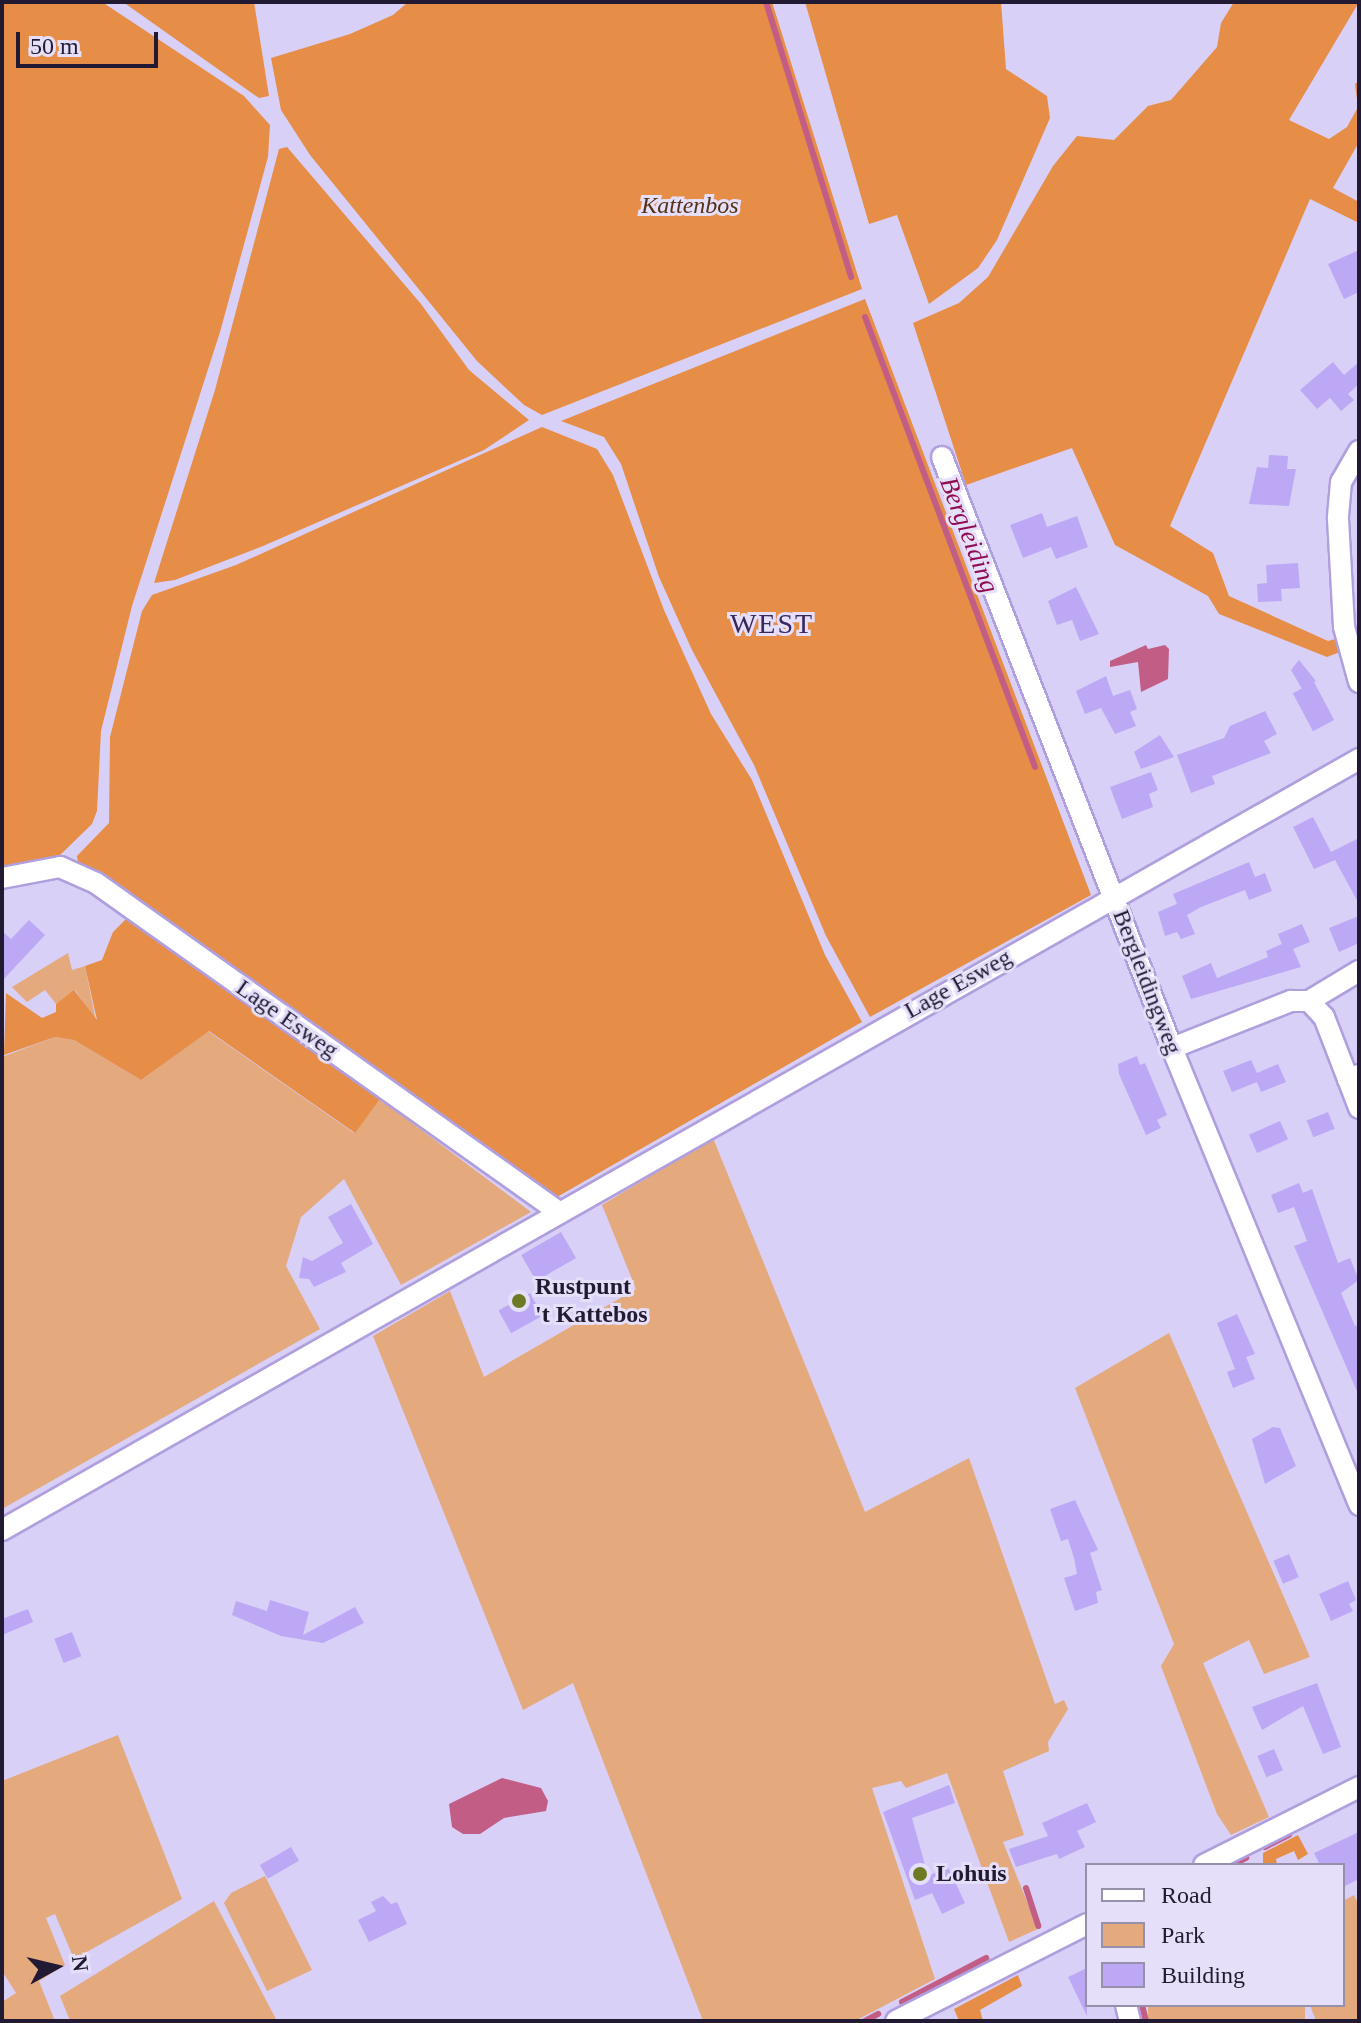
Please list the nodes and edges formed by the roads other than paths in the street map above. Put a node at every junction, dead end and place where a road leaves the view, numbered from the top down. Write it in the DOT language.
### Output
graph roads {
  1 [pos="1359,451"];
  2 [pos="942,457"];
  3 [pos="1359,682"];
  4 [pos="1359,759"];
  5 [pos="2,878"];
  6 [pos="1114,896"];
  7 [pos="1359,971"];
  8 [pos="1309,1001"];
  9 [pos="1172,1048"];
  10 [pos="1354,1077"];
  11 [pos="1359,1108"];
  12 [pos="559,1212"];
  13 [pos="1359,1505"];
  14 [pos="2,1530"];
  15 [pos="1359,1787"];
  16 [pos="1208,1863"];
  17 [pos="1085,1925"];
  18 [pos="896,2021"];
  1 -- 3 [label="street"];
  2 -- 6 [label="street, Bergleidingweg"];
  4 -- 6 [label="street, Lage Esweg"];
  5 -- 12 [label="street, Lage Esweg"];
  6 -- 9 [label="street, Bergleidingweg"];
  6 -- 12 [label="street, Lage Esweg"];
  7 -- 8 [label="street"];
  8 -- 9 [label="street"];
  8 -- 10 [label="street"];
  9 -- 13 [label="street, Bergleidingweg"];
  10 -- 11 [label="street"];
  12 -- 14 [label="street, Lage Esweg"];
  15 -- 16 [label="street"];
  17 -- 18 [label="street"];
}
